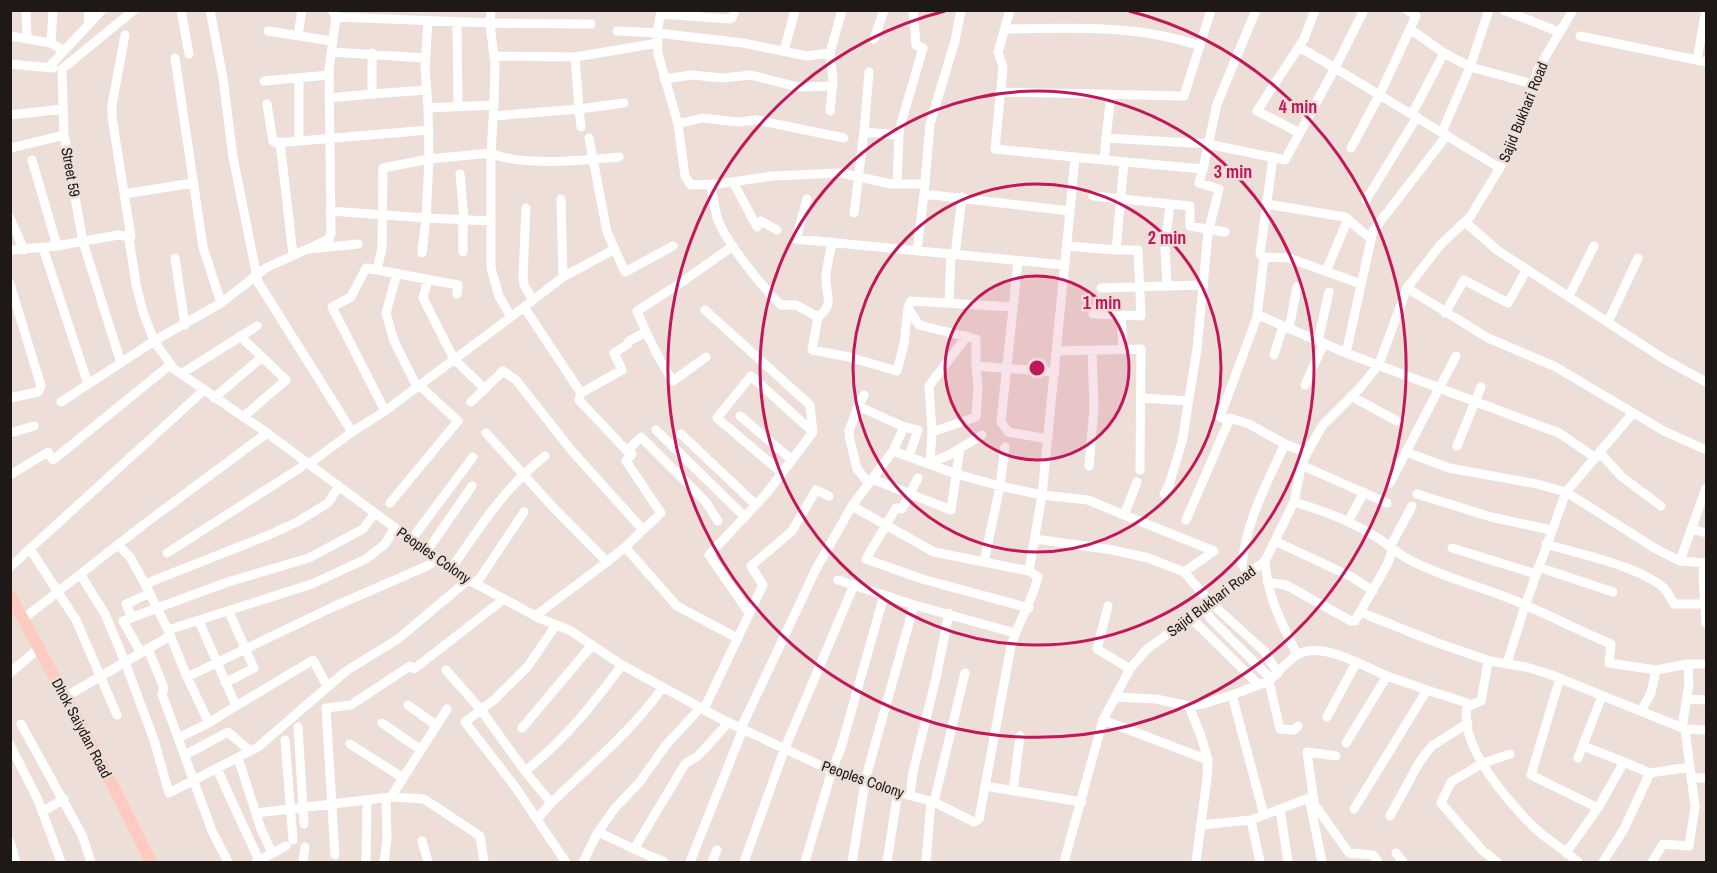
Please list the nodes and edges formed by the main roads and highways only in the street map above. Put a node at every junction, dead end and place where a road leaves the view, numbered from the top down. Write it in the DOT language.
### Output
graph roads {
  1 [pos="11,597"];
  2 [pos="151,862"];
  1 -- 2 [label="main road, Dhok Saiydan Road"];
}
